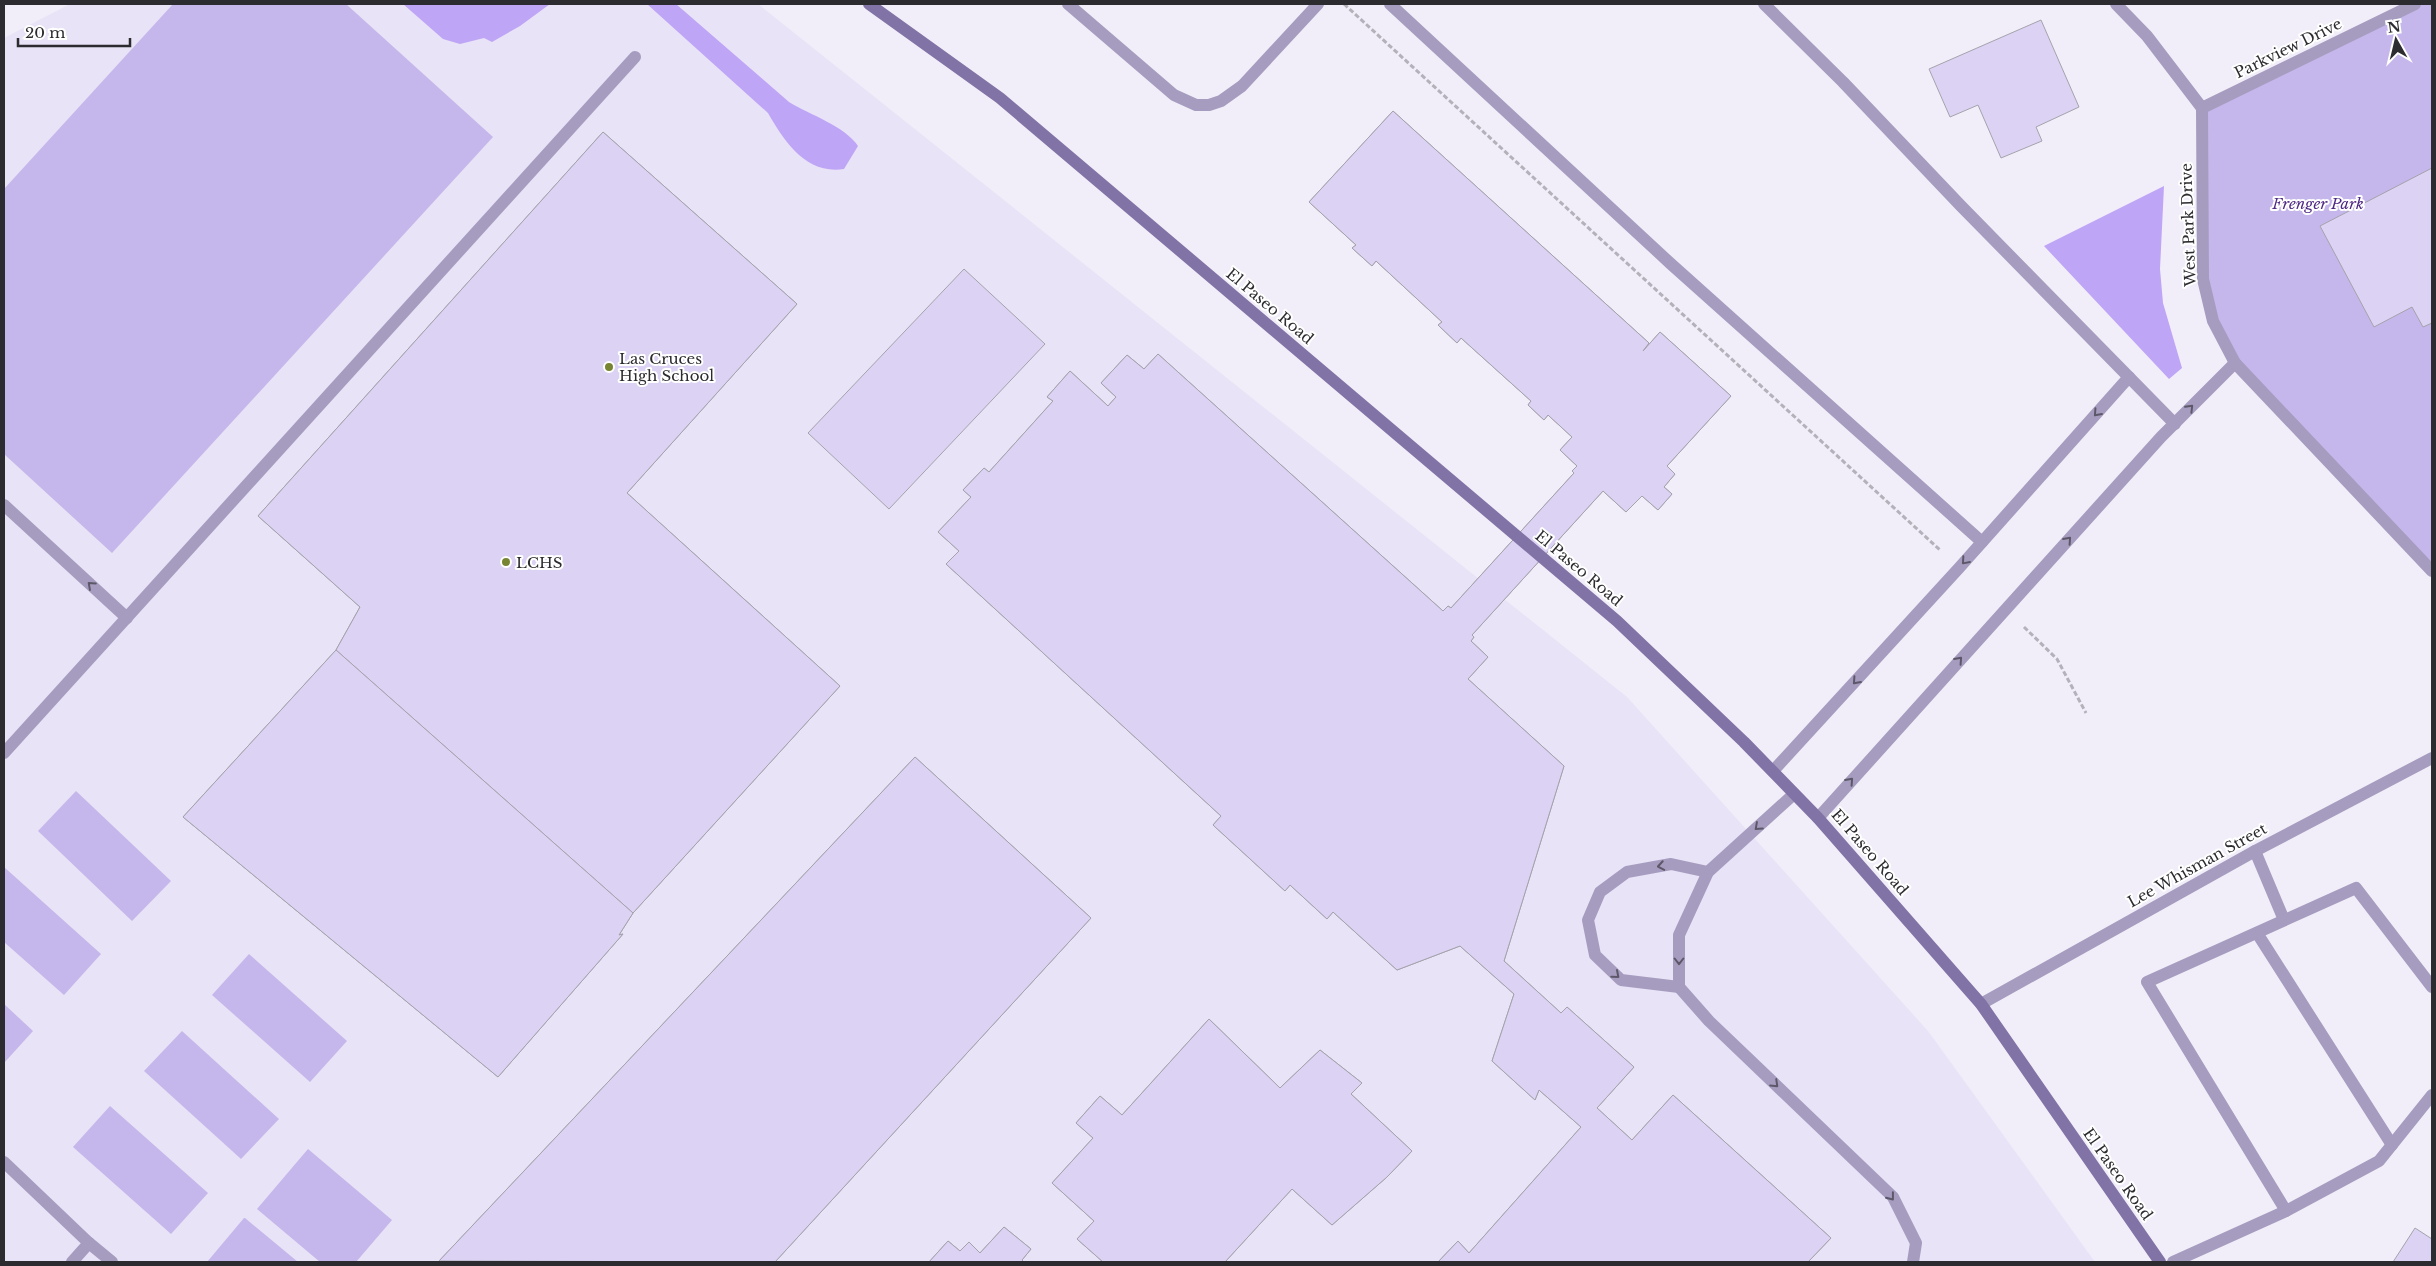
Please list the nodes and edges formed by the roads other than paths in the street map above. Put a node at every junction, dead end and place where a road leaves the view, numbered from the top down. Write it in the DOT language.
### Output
graph roads {
  1 [pos="869,4"];
  2 [pos="1068,4"];
  3 [pos="1318,4"];
  4 [pos="1390,4"];
  5 [pos="1764,4"];
  6 [pos="2116,4"];
  7 [pos="2415,4"];
  8 [pos="634,57"];
  9 [pos="2202,108"];
  10 [pos="2235,363"];
  11 [pos="2129,377"];
  12 [pos="2175,424"];
  13 [pos="4,505"];
  14 [pos="1982,542"];
  15 [pos="2432,571"];
  16 [pos="127,618"];
  17 [pos="4,753"];
  18 [pos="2432,758"];
  19 [pos="1773,771"];
  20 [pos="1794,794"];
  21 [pos="1818,818"];
  22 [pos="2255,850"];
  23 [pos="1708,872"];
  24 [pos="2284,920"];
  25 [pos="2257,933"];
  26 [pos="1679,987"];
  27 [pos="2432,987"];
  28 [pos="1981,1004"];
  29 [pos="2432,1095"];
  30 [pos="2392,1145"];
  31 [pos="4,1162"];
  32 [pos="2286,1211"];
  33 [pos="89,1243"];
  34 [pos="72,1262"];
  35 [pos="112,1262"];
  36 [pos="1913,1262"];
  37 [pos="2160,1262"];
  38 [pos="2173,1262"];
  1 -- 19 [label="main road, El Paseo Road"];
  2 -- 3 [label="street"];
  4 -- 14 [label="street"];
  5 -- 11 [label="street"];
  6 -- 9 [label="street"];
  7 -- 9 [label="street, Parkview Drive"];
  8 -- 16 [label="street"];
  9 -- 10 [label="street, West Park Drive"];
  12 -- 10 [label="street, one-way"];
  10 -- 15 [label="street, West Park Drive"];
  11 -- 12 [label="street"];
  11 -- 14 [label="street, one-way"];
  21 -- 12 [label="street, one-way"];
  16 -- 13 [label="street, one-way"];
  14 -- 19 [label="street, one-way"];
  16 -- 17 [label="street"];
  18 -- 22 [label="street, Lee Whisman Street"];
  19 -- 20 [label="main road, El Paseo Road"];
  20 -- 21 [label="main road, El Paseo Road"];
  20 -- 23 [label="street, one-way"];
  21 -- 28 [label="main road, El Paseo Road"];
  22 -- 24 [label="street"];
  22 -- 28 [label="street, Lee Whisman Street"];
  23 -- 26 [label="street, one-way"];
  23 -- 26 [label="street, one-way"];
  24 -- 25 [label="street"];
  24 -- 27 [label="street"];
  25 -- 30 [label="street"];
  25 -- 32 [label="street"];
  26 -- 36 [label="street, one-way"];
  28 -- 37 [label="main road, El Paseo Road"];
  29 -- 30 [label="street"];
  30 -- 32 [label="street"];
  31 -- 33 [label="street"];
  32 -- 38 [label="street"];
  33 -- 34 [label="street"];
  33 -- 35 [label="street"];
}
